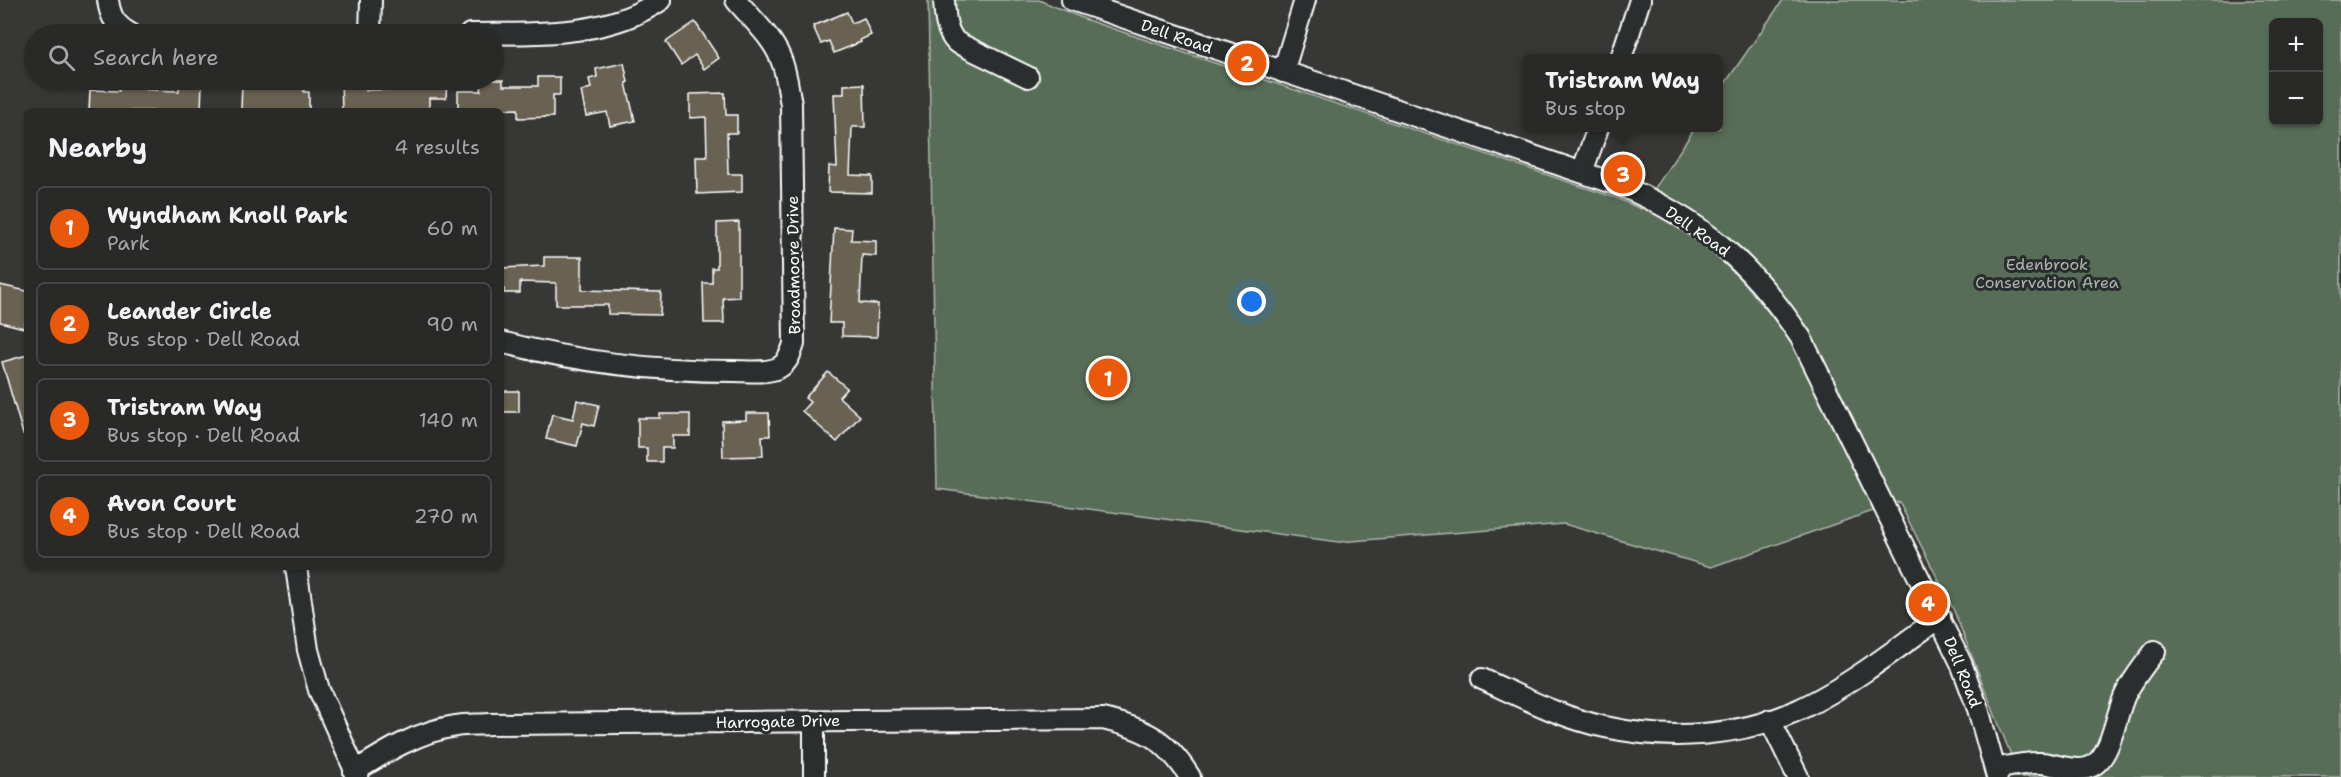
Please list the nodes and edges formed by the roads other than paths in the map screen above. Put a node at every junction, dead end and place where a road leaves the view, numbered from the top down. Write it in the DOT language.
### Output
graph roads {
  1 [pos="108,0"];
  2 [pos="371,0"];
  3 [pos="661,0"];
  4 [pos="736,0"];
  5 [pos="944,0"];
  6 [pos="1072,0"];
  7 [pos="1305,0"];
  8 [pos="1641,0"];
  9 [pos="117,24"];
  10 [pos="370,24"];
  11 [pos="504,33"];
  12 [pos="1622,54"];
  13 [pos="1283,72"];
  14 [pos="1028,77"];
  15 [pos="1597,132"];
  16 [pos="1582,172"];
  17 [pos="504,343"];
  18 [pos="296,570"];
  19 [pos="1940,617"];
  20 [pos="2155,651"];
  21 [pos="1482,679"];
  22 [pos="1770,720"];
  23 [pos="814,721"];
  24 [pos="1996,773"];
  25 [pos="356,775"];
  26 [pos="814,777"];
  27 [pos="1190,777"];
  28 [pos="1798,777"];
  1 -- 9 [label="street"];
  2 -- 10 [label="street"];
  3 -- 11 [label="street"];
  4 -- 17 [label="street, Broadmoore Drive"];
  5 -- 14 [label="street"];
  6 -- 13 [label="street, Dell Road"];
  7 -- 13 [label="street"];
  8 -- 12 [label="street"];
  13 -- 16 [label="street, Dell Road"];
  15 -- 16 [label="street"];
  16 -- 19 [label="street, Dell Road"];
  18 -- 25 [label="street"];
  19 -- 22 [label="street"];
  19 -- 24 [label="street, Dell Road"];
  20 -- 24 [label="street"];
  21 -- 22 [label="street"];
  22 -- 28 [label="street"];
  23 -- 25 [label="street, Harrogate Drive"];
  23 -- 26 [label="street"];
  23 -- 27 [label="street, Harrogate Drive"];
}
